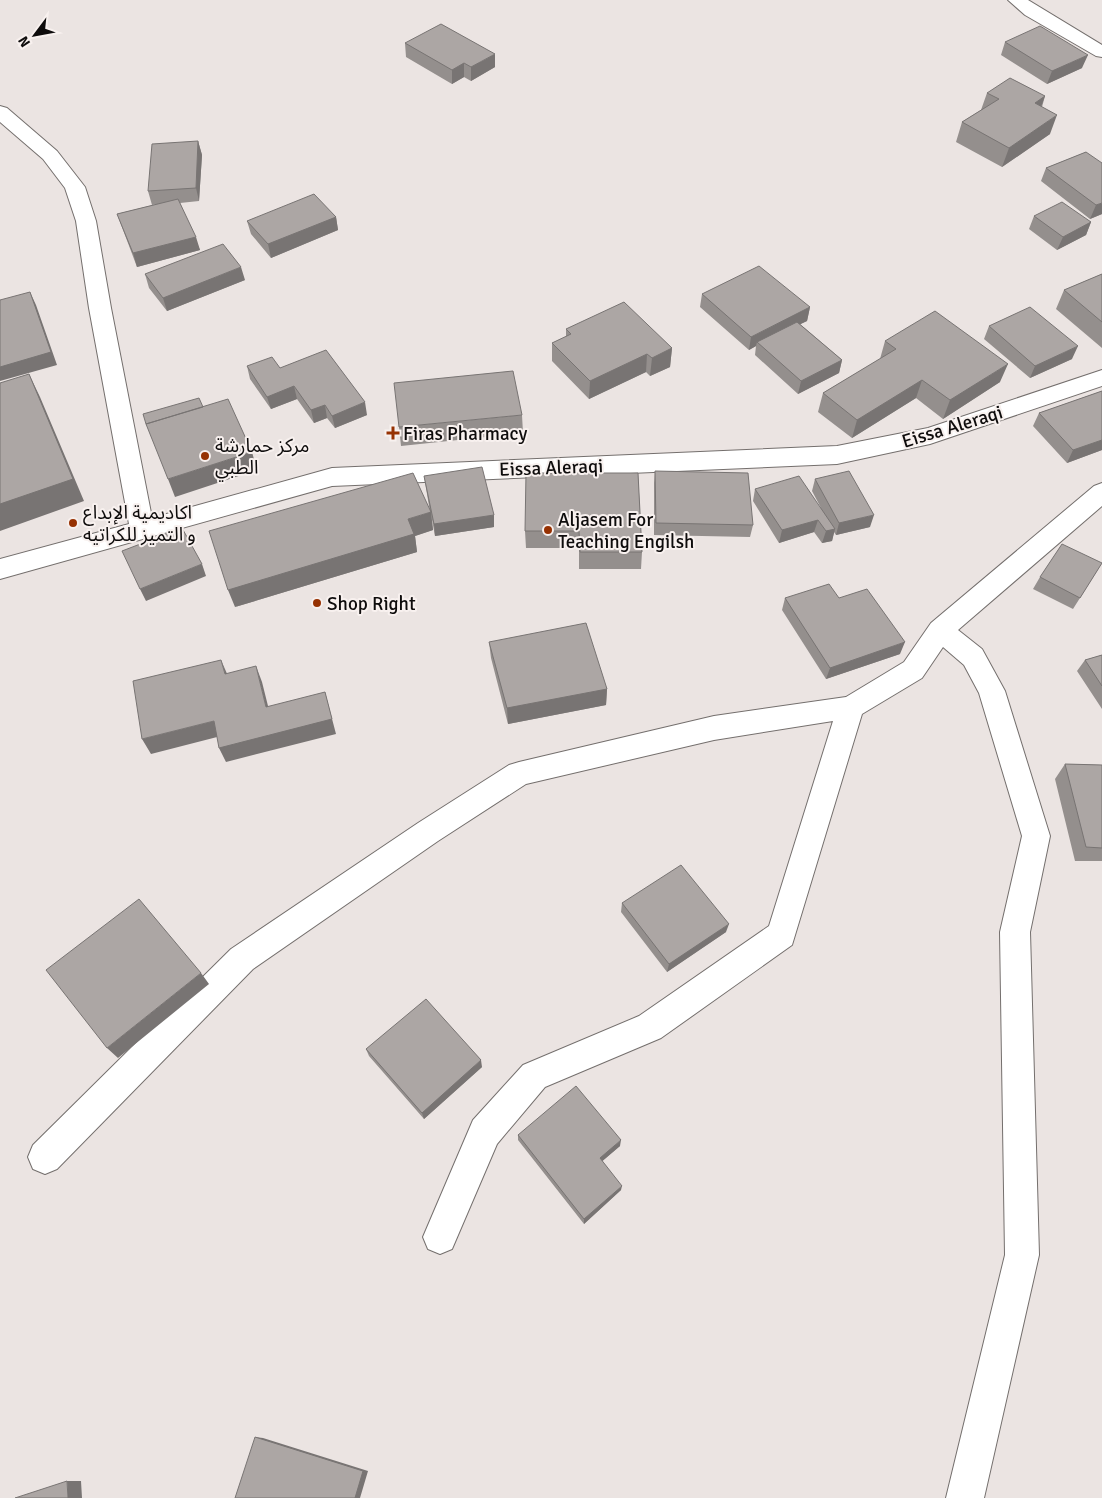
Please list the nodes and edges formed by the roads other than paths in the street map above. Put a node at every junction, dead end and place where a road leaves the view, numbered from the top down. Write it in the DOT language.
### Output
graph roads {
  1 [pos="1017,0"];
  2 [pos="1102,52"];
  3 [pos="0,112"];
  4 [pos="1102,378"];
  5 [pos="1102,492"];
  6 [pos="142,529"];
  7 [pos="0,569"];
  8 [pos="940,630"];
  9 [pos="851,707"];
  10 [pos="45,1157"];
  11 [pos="440,1237"];
  12 [pos="965,1498"];
  1 -- 2 [label="street"];
  3 -- 6 [label="street"];
  4 -- 6 [label="street, Eissa Aleraqi"];
  5 -- 8 [label="street"];
  6 -- 7 [label="street, Eissa Aleraqi"];
  8 -- 9 [label="street"];
  8 -- 12 [label="street"];
  9 -- 10 [label="street"];
  9 -- 11 [label="street"];
}
